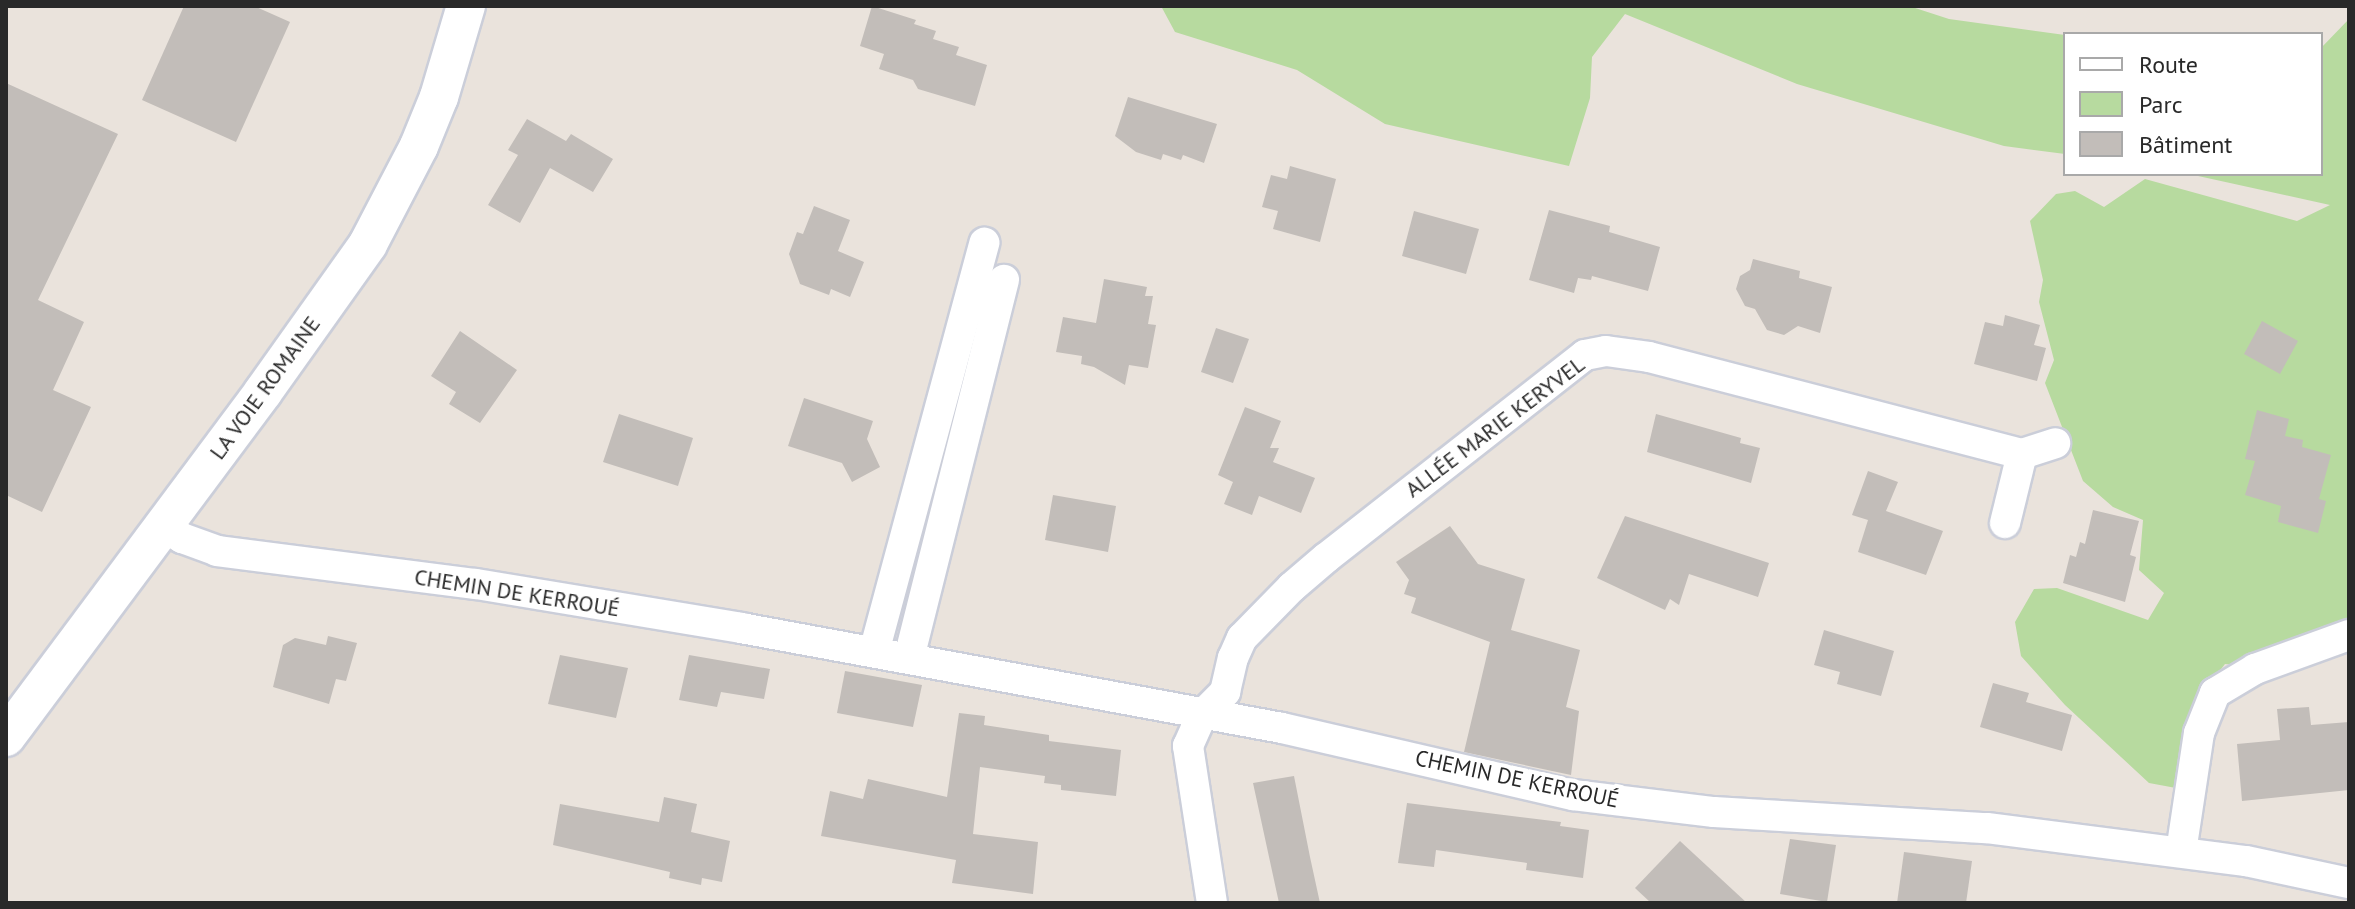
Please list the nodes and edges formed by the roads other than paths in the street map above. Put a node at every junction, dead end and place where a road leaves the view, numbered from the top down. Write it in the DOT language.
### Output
graph roads {
  1 [pos="466,6"];
  2 [pos="984,243"];
  3 [pos="1004,280"];
  4 [pos="2055,443"];
  5 [pos="2022,454"];
  6 [pos="2005,523"];
  7 [pos="164,526"];
  8 [pos="2349,635"];
  9 [pos="874,652"];
  10 [pos="909,658"];
  11 [pos="1202,715"];
  12 [pos="6,737"];
  13 [pos="2181,852"];
  14 [pos="2349,883"];
  15 [pos="1212,903"];
  1 -- 7 [label="street, LA VOIE ROMAINE"];
  2 -- 9 [label="street"];
  3 -- 10 [label="street"];
  4 -- 5 [label="street"];
  5 -- 6 [label="street"];
  5 -- 11 [label="street, ALLÉE MARIE KERYVEL"];
  7 -- 9 [label="street, CHEMIN DE KERROUÉ"];
  7 -- 12 [label="street, LA VOIE ROMAINE"];
  8 -- 13 [label="street"];
  9 -- 10 [label="street, CHEMIN DE KERROUÉ"];
  10 -- 11 [label="street, CHEMIN DE KERROUÉ"];
  11 -- 13 [label="street, CHEMIN DE KERROUÉ"];
  11 -- 15 [label="street, ALLÉE MARIE KERYVEL"];
  13 -- 14 [label="street, CHEMIN DE KERROUÉ"];
}
